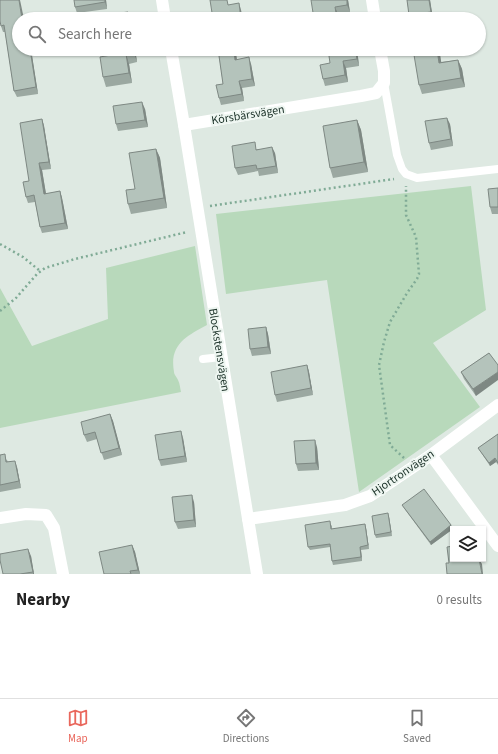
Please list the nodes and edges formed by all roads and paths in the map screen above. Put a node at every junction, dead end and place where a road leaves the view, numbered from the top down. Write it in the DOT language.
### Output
graph roads {
  1 [pos="162,0"];
  2 [pos="372,0"];
  3 [pos="164,12"];
  4 [pos="374,12"];
  5 [pos="171,56"];
  6 [pos="381,56"];
  7 [pos="384,83"];
  8 [pos="184,126"];
  9 [pos="498,170"];
  10 [pos="406,174"];
  11 [pos="197,208"];
  12 [pos="200,229"];
  13 [pos="0,244"];
  14 [pos="40,271"];
  15 [pos="0,311"];
  16 [pos="221,357"];
  17 [pos="204,359"];
  18 [pos="498,405"];
  19 [pos="431,455"];
  20 [pos="413,467"];
  21 [pos="0,518"];
  22 [pos="248,519"];
  23 [pos="498,546"];
  24 [pos="63,574"];
  25 [pos="257,574"];
  1 -- 3 [label="street"];
  2 -- 4 [label="street"];
  5 -- 8 [label="street"];
  6 -- 7 [label="street"];
  7 -- 8 [label="street, Körsbärsvägen"];
  7 -- 10 [label="lane"];
  8 -- 11 [label="street, Blockstensvägen"];
  9 -- 10 [label="lane"];
  10 -- 11 [label="path"];
  10 -- 20 [label="path"];
  11 -- 12 [label="street, Blockstensvägen"];
  12 -- 14 [label="path"];
  12 -- 16 [label="street, Blockstensvägen"];
  13 -- 14 [label="path"];
  14 -- 15 [label="path"];
  16 -- 17 [label="lane"];
  16 -- 22 [label="street, Blockstensvägen"];
  18 -- 19 [label="street, Hjortronvägen"];
  19 -- 20 [label="street, Hjortronvägen"];
  19 -- 23 [label="street"];
  20 -- 22 [label="street, Hjortronvägen"];
  21 -- 24 [label="street"];
  22 -- 25 [label="street, Blockstensvägen"];
}
